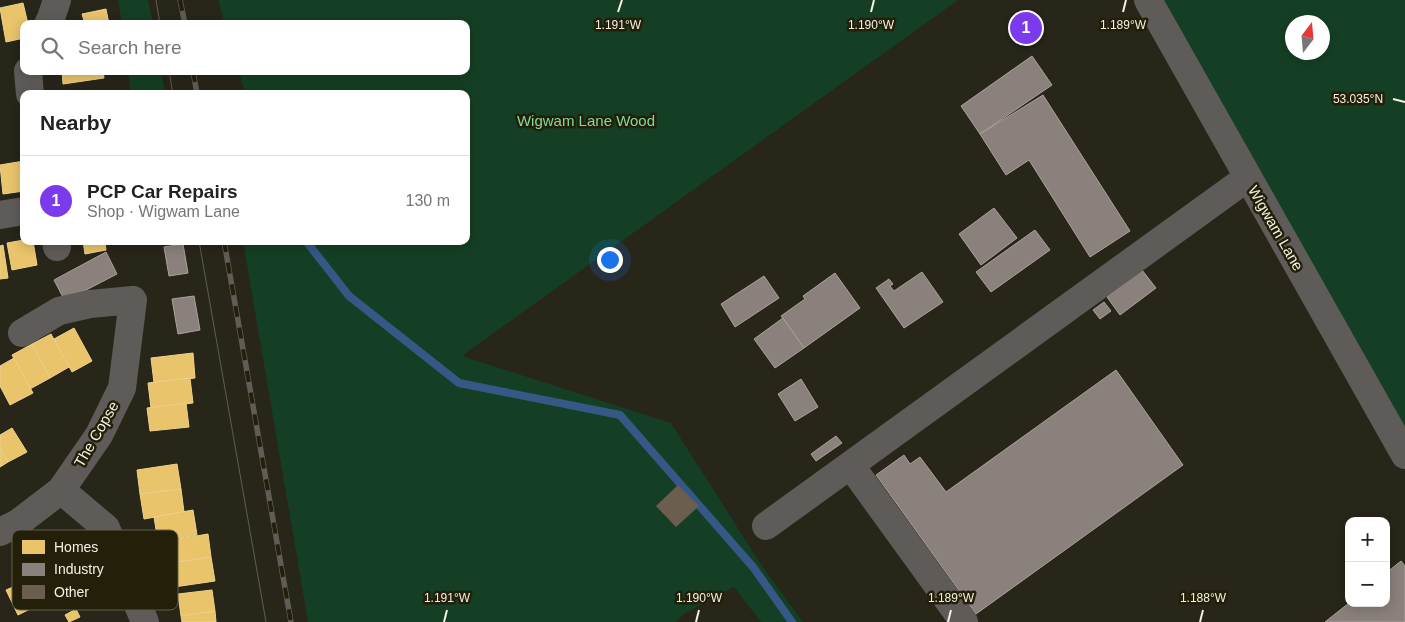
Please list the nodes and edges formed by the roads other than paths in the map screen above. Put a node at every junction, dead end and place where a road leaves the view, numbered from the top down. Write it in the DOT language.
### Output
graph roads {
  1 [pos="57,0"];
  2 [pos="1148,0"];
  3 [pos="50,20"];
  4 [pos="28,75"];
  5 [pos="30,90"];
  6 [pos="1247,178"];
  7 [pos="20,212"];
  8 [pos="0,215"];
  9 [pos="22,333"];
  10 [pos="1405,455"];
  11 [pos="850,466"];
  12 [pos="61,490"];
  13 [pos="766,526"];
  14 [pos="107,530"];
  15 [pos="0,532"];
  16 [pos="140,610"];
  17 [pos="145,622"];
  18 [pos="964,622"];
  1 -- 3 [label="street"];
  2 -- 6 [label="street, Wigwam Lane"];
  4 -- 5 [label="street"];
  6 -- 10 [label="street, Wigwam Lane"];
  6 -- 11 [label="street"];
  7 -- 8 [label="street"];
  9 -- 12 [label="street, The Copse"];
  11 -- 13 [label="street"];
  11 -- 18 [label="street"];
  12 -- 14 [label="street"];
  12 -- 15 [label="street, The Copse"];
  16 -- 17 [label="street"];
}
